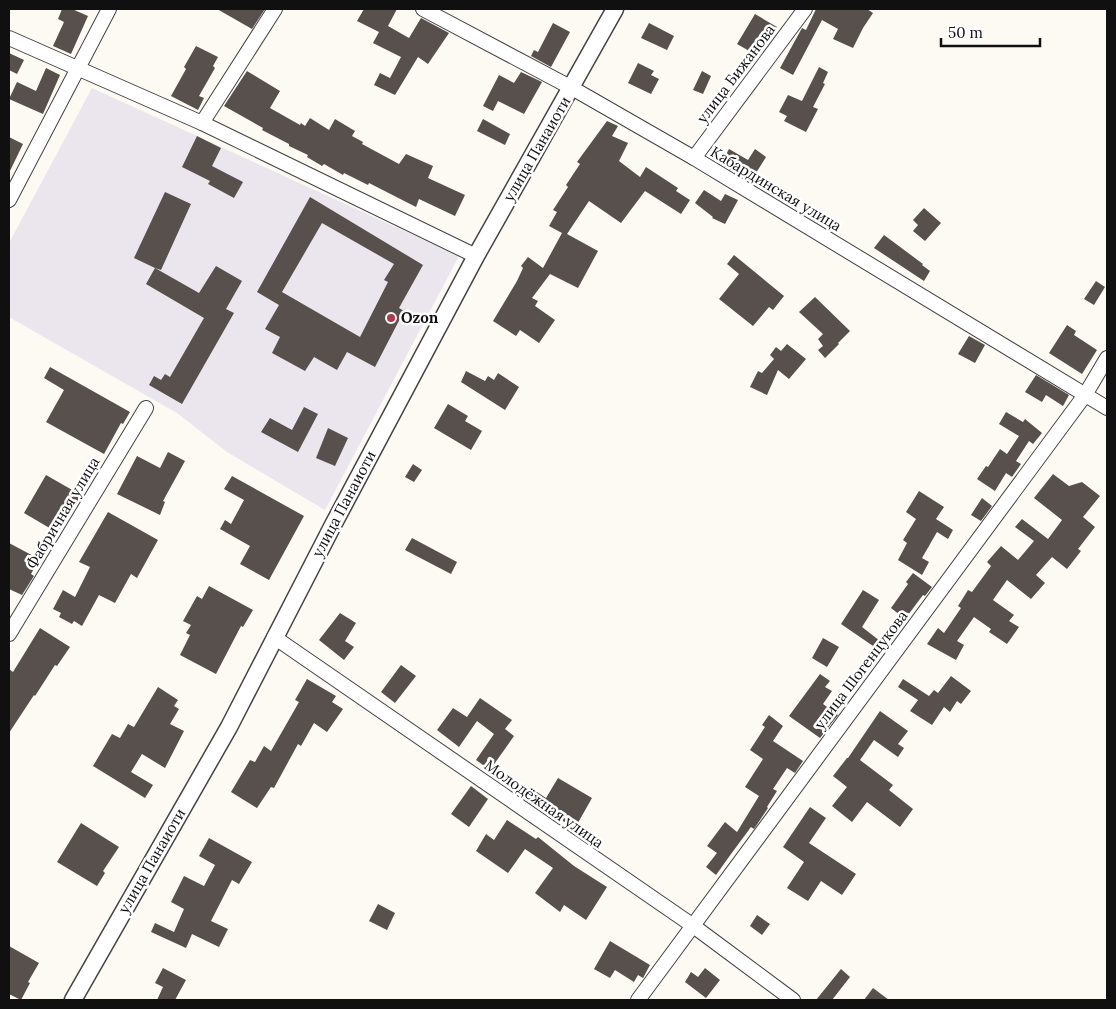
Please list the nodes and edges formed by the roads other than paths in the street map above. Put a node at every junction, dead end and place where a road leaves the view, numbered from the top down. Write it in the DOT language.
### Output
graph roads {
  1 [pos="109,9"];
  2 [pos="275,9"];
  3 [pos="422,9"];
  4 [pos="616,9"];
  5 [pos="805,9"];
  6 [pos="9,38"];
  7 [pos="78,69"];
  8 [pos="572,88"];
  9 [pos="202,122"];
  10 [pos="694,158"];
  11 [pos="9,200"];
  12 [pos="476,256"];
  13 [pos="1107,358"];
  14 [pos="1085,395"];
  15 [pos="146,408"];
  16 [pos="1107,408"];
  17 [pos="9,634"];
  18 [pos="274,637"];
  19 [pos="692,925"];
  20 [pos="73,1000"];
  21 [pos="638,1000"];
  22 [pos="793,1000"];
  1 -- 7 [label="street"];
  2 -- 9 [label="street"];
  3 -- 8 [label="street, Кабардинская улица"];
  4 -- 8 [label="street, улица Панаиоти"];
  5 -- 10 [label="street, улица Бижанова"];
  6 -- 7 [label="street"];
  7 -- 9 [label="street"];
  7 -- 11 [label="street"];
  8 -- 10 [label="street, Кабардинская улица"];
  8 -- 12 [label="street, улица Панаиоти"];
  9 -- 12 [label="street"];
  10 -- 14 [label="street, Кабардинская улица"];
  12 -- 18 [label="street, улица Панаиоти"];
  13 -- 14 [label="street, улица Шогенцукова"];
  14 -- 16 [label="street, Кабардинская улица"];
  14 -- 19 [label="street, улица Шогенцукова"];
  15 -- 17 [label="street, Фабричная улица"];
  18 -- 19 [label="street, Молодёжная улица"];
  18 -- 20 [label="street, улица Панаиоти"];
  19 -- 21 [label="street, улица Шогенцукова"];
  19 -- 22 [label="street, Молодёжная улица"];
}
